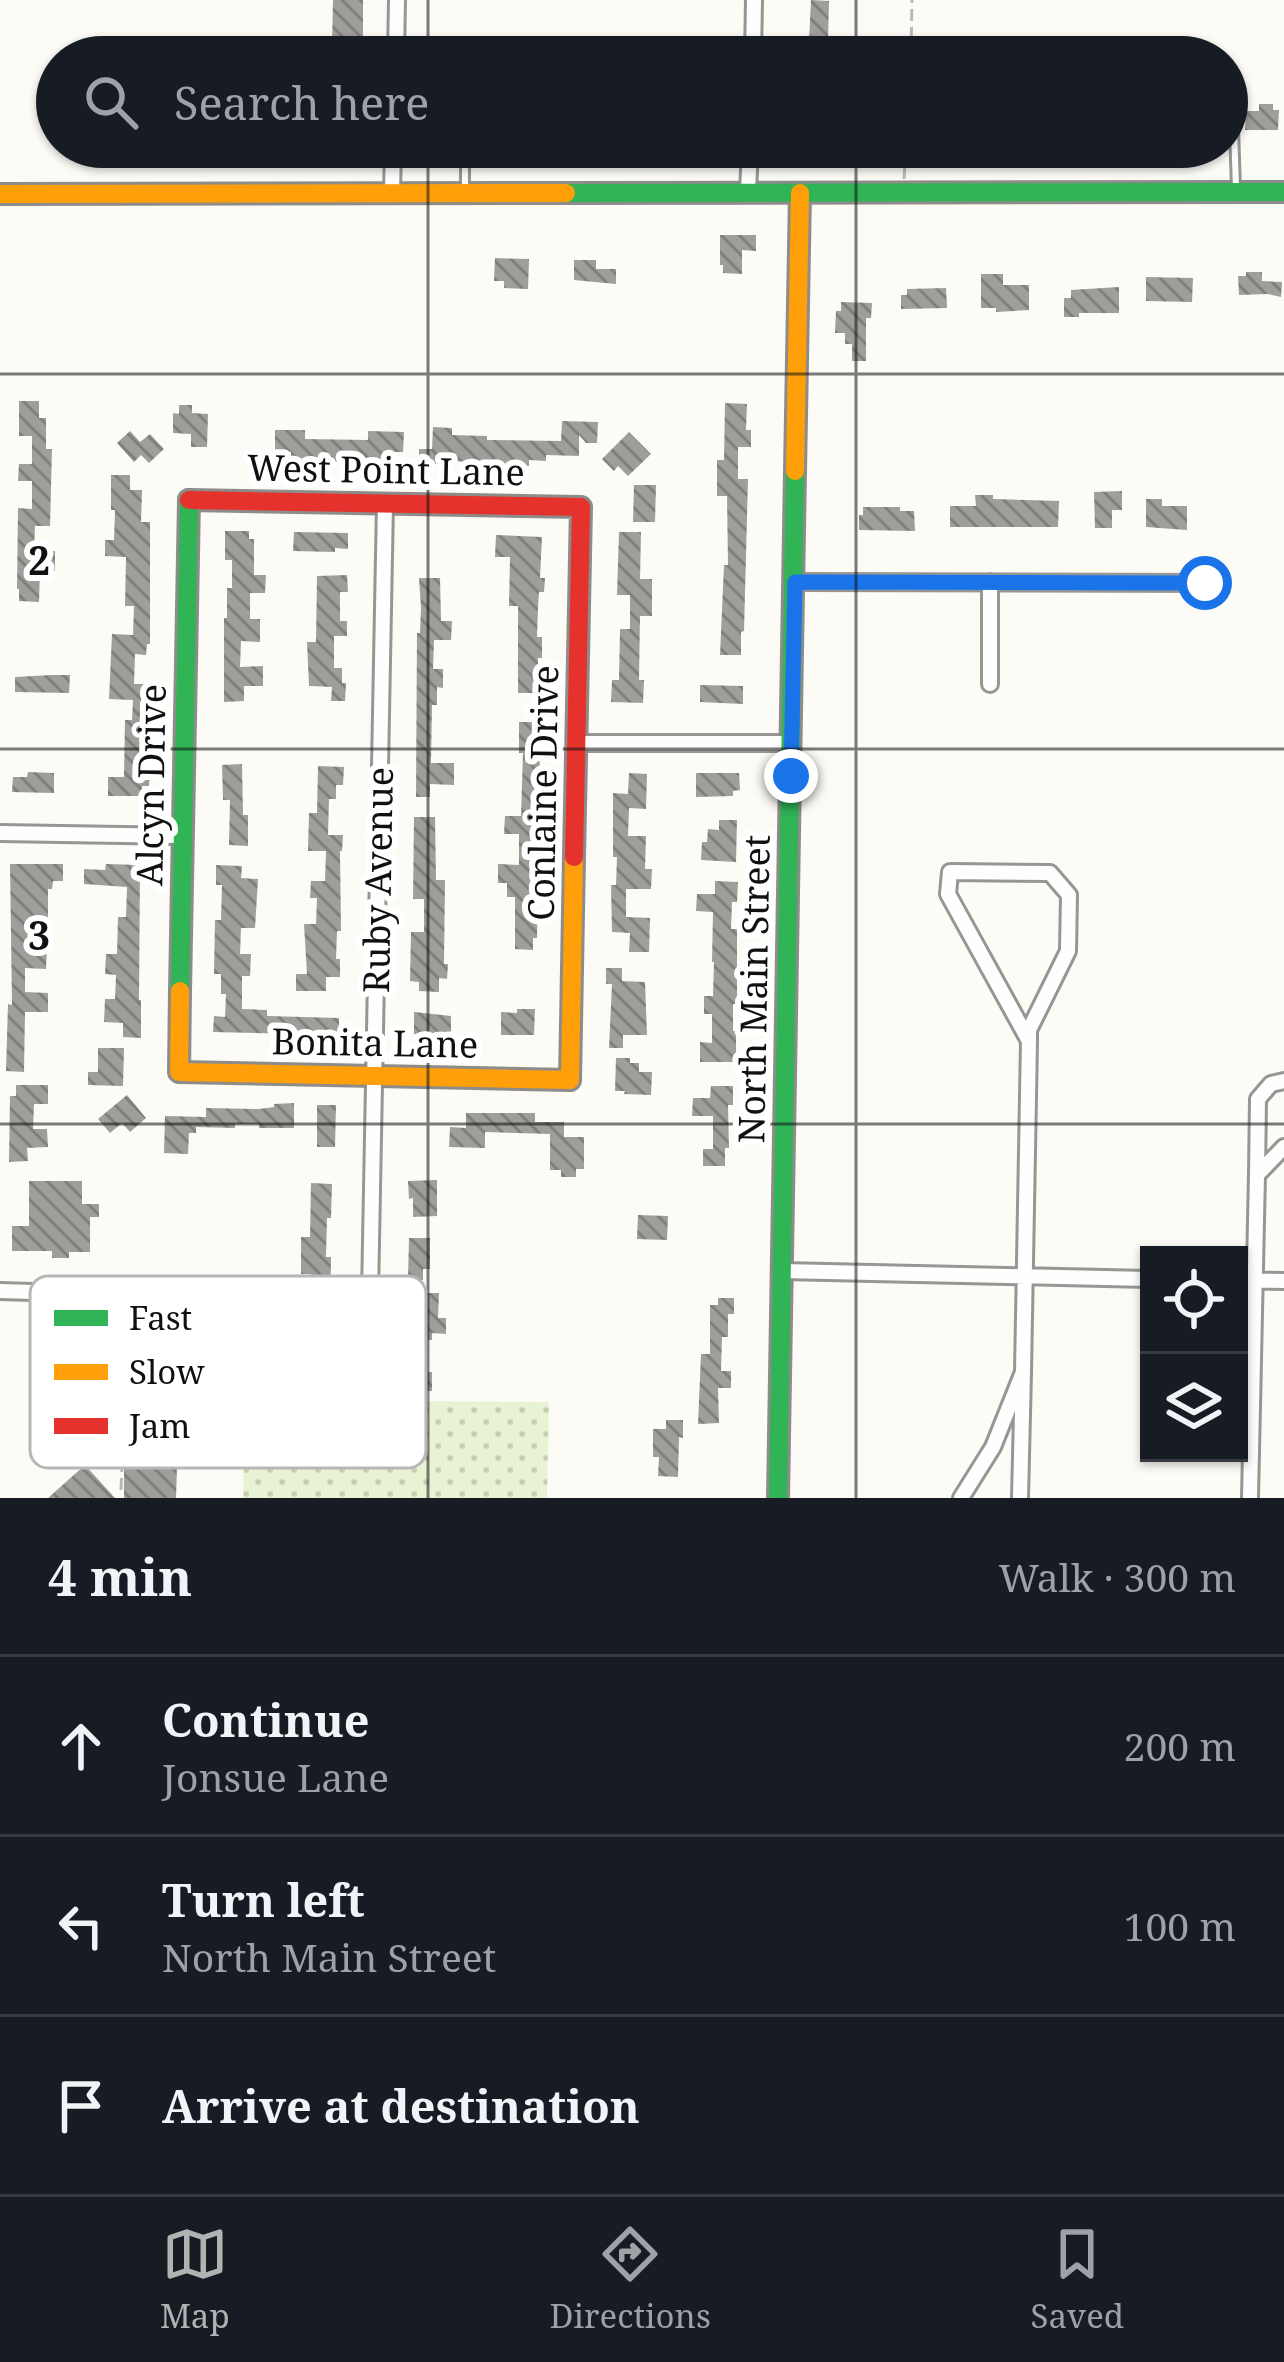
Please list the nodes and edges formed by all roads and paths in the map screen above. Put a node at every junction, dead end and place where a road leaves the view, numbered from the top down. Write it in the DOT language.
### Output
graph roads {
  1 [pos="398,0"];
  2 [pos="754,0"];
  3 [pos="912,0"];
  4 [pos="397,36"];
  5 [pos="753,36"];
  6 [pos="911,36"];
  7 [pos="393,168"];
  8 [pos="465,168"];
  9 [pos="749,168"];
  10 [pos="905,168"];
  11 [pos="1235,168"];
  12 [pos="392,192"];
  13 [pos="466,192"];
  14 [pos="748,192"];
  15 [pos="1236,192"];
  16 [pos="1284,192"];
  17 [pos="800,193"];
  18 [pos="903,193"];
  19 [pos="0,194"];
  20 [pos="189,500"];
  21 [pos="385,503"];
  22 [pos="581,507"];
  23 [pos="795,582"];
  24 [pos="990,582"];
  25 [pos="1216,583"];
  26 [pos="990,684"];
  27 [pos="577,743"];
  28 [pos="792,743"];
  29 [pos="0,833"];
  30 [pos="183,836"];
  31 [pos="1029,1041"];
  32 [pos="178,1072"];
  33 [pos="374,1076"];
  34 [pos="570,1079"];
  35 [pos="1284,1081"];
  36 [pos="1284,1147"];
  37 [pos="1257,1175"];
  38 [pos="1248,1270"];
  39 [pos="782,1271"];
  40 [pos="370,1276"];
  41 [pos="1024,1276"];
  42 [pos="1140,1279"];
  43 [pos="1248,1281"];
  44 [pos="1284,1281"];
  45 [pos="0,1291"];
  46 [pos="30,1292"];
  47 [pos="1248,1353"];
  48 [pos="1023,1372"];
  49 [pos="122,1468"];
  50 [pos="122,1490"];
  51 [pos="778,1498"];
  52 [pos="961,1498"];
  53 [pos="1020,1498"];
  54 [pos="1250,1498"];
  1 -- 4 [label="street"];
  2 -- 5 [label="street"];
  3 -- 6 [label="path"];
  7 -- 12 [label="street"];
  8 -- 13 [label="lane"];
  9 -- 14 [label="street"];
  10 -- 18 [label="path"];
  11 -- 15 [label="lane"];
  12 -- 13 [label="street"];
  12 -- 19 [label="street"];
  13 -- 14 [label="street"];
  14 -- 17 [label="street"];
  15 -- 16 [label="street"];
  15 -- 18 [label="street"];
  17 -- 18 [label="street"];
  17 -- 23 [label="street, North Main Street"];
  20 -- 21 [label="street, West Point Lane"];
  20 -- 30 [label="street, Alcyn Drive"];
  21 -- 22 [label="street, West Point Lane"];
  21 -- 33 [label="street, Ruby Avenue"];
  22 -- 27 [label="street, Conlaine Drive"];
  23 -- 24 [label="street"];
  23 -- 28 [label="street, North Main Street"];
  24 -- 25 [label="street"];
  24 -- 26 [label="street"];
  27 -- 28 [label="street"];
  27 -- 34 [label="street, Conlaine Drive"];
  28 -- 39 [label="street, North Main Street"];
  29 -- 30 [label="street"];
  30 -- 32 [label="street, Alcyn Drive"];
  31 -- 31 [label="street"];
  31 -- 41 [label="street"];
  32 -- 33 [label="street, Bonita Lane"];
  33 -- 34 [label="street, Bonita Lane"];
  33 -- 40 [label="street, Ruby Avenue"];
  35 -- 37 [label="street"];
  36 -- 37 [label="street"];
  37 -- 38 [label="street"];
  39 -- 41 [label="street"];
  39 -- 51 [label="street, North Main Street"];
  41 -- 42 [label="street"];
  41 -- 48 [label="street"];
  43 -- 44 [label="street"];
  45 -- 46 [label="street"];
  47 -- 54 [label="street"];
  48 -- 52 [label="street"];
  48 -- 53 [label="street"];
  49 -- 50 [label="path"];
}
